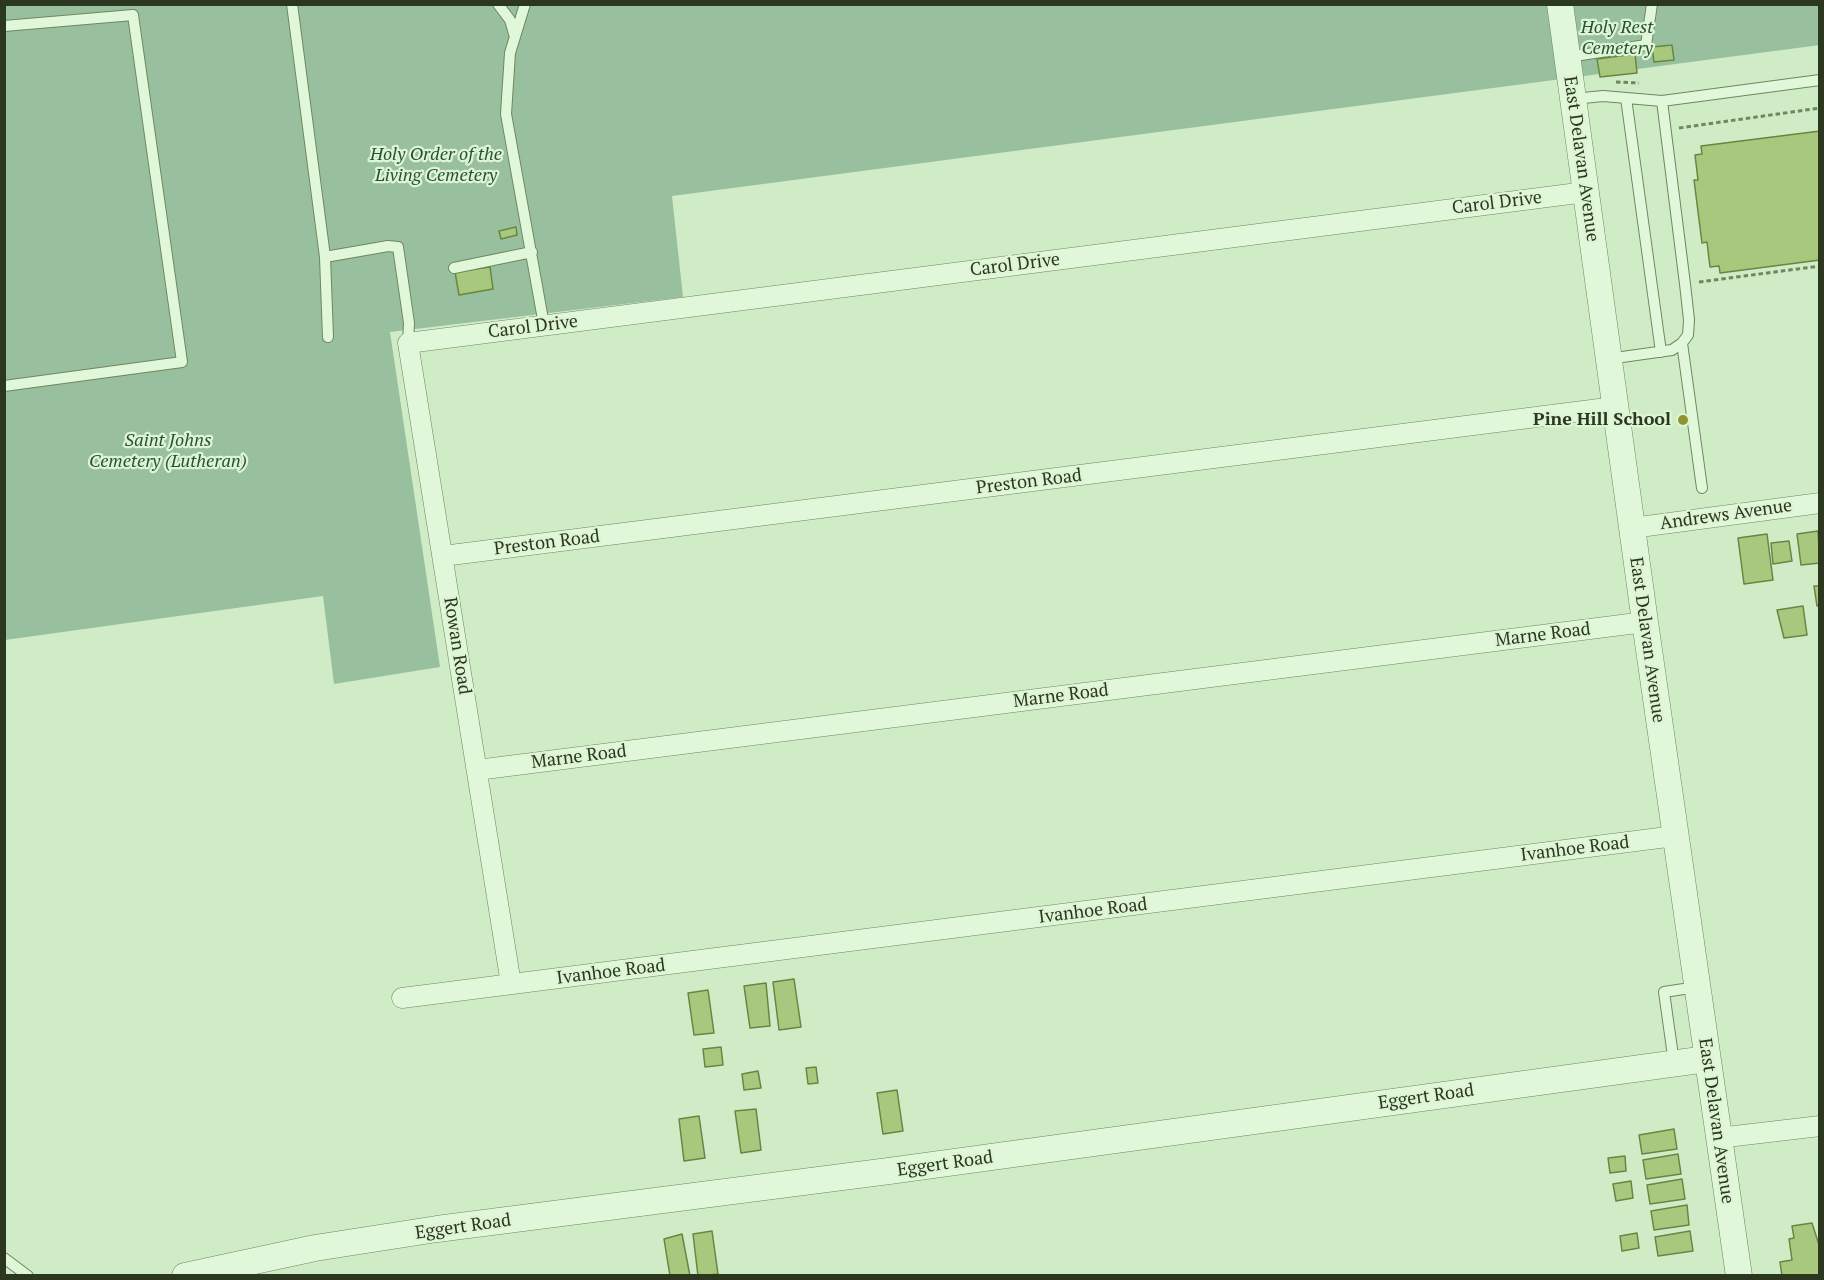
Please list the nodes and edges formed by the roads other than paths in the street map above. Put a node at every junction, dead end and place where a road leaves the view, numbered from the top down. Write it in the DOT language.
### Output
graph roads {
  1 [pos="292,4"];
  2 [pos="520,4"];
  3 [pos="525,4"];
  4 [pos="1560,4"];
  5 [pos="1652,4"];
  6 [pos="499,6"];
  7 [pos="4,26"];
  8 [pos="514,34"];
  9 [pos="1568,57"];
  10 [pos="1820,80"];
  11 [pos="1626,98"];
  12 [pos="1573,99"];
  13 [pos="1662,101"];
  14 [pos="1586,192"];
  15 [pos="532,252"];
  16 [pos="325,257"];
  17 [pos="454,268"];
  18 [pos="544,325"];
  19 [pos="328,337"];
  20 [pos="408,343"];
  21 [pos="1682,343"];
  22 [pos="1661,352"];
  23 [pos="1608,359"];
  24 [pos="4,386"];
  25 [pos="1615,407"];
  26 [pos="1702,488"];
  27 [pos="1820,503"];
  28 [pos="1632,528"];
  29 [pos="442,556"];
  30 [pos="1645,622"];
  31 [pos="477,770"];
  32 [pos="1675,836"];
  33 [pos="511,984"];
  34 [pos="1697,987"];
  35 [pos="402,998"];
  36 [pos="1707,1059"];
  37 [pos="1675,1064"];
  38 [pos="1820,1126"];
  39 [pos="1718,1138"];
  40 [pos="4,1258"];
  41 [pos="28,1275"];
  42 [pos="185,1275"];
  43 [pos="1739,1275"];
  1 -- 16 [label="lane"];
  2 -- 6 [label="lane"];
  3 -- 8 [label="lane"];
  4 -- 9 [label="street, East Delavan Avenue"];
  5 -- 9 [label="lane"];
  6 -- 8 [label="lane"];
  7 -- 24 [label="lane"];
  8 -- 15 [label="lane"];
  9 -- 12 [label="street, East Delavan Avenue"];
  10 -- 13 [label="lane"];
  11 -- 12 [label="lane"];
  11 -- 13 [label="lane"];
  11 -- 22 [label="lane"];
  12 -- 14 [label="street, East Delavan Avenue"];
  13 -- 21 [label="lane"];
  14 -- 18 [label="street, Carol Drive"];
  14 -- 23 [label="street, East Delavan Avenue"];
  15 -- 17 [label="lane"];
  15 -- 18 [label="lane"];
  16 -- 19 [label="lane"];
  16 -- 20 [label="lane"];
  18 -- 20 [label="street, Carol Drive"];
  20 -- 29 [label="street, Rowan Road"];
  21 -- 22 [label="lane"];
  21 -- 26 [label="lane"];
  22 -- 23 [label="lane"];
  23 -- 25 [label="street, East Delavan Avenue"];
  25 -- 28 [label="street, East Delavan Avenue"];
  25 -- 29 [label="street, Preston Road"];
  27 -- 28 [label="street, Andrews Avenue"];
  28 -- 30 [label="street, East Delavan Avenue"];
  29 -- 31 [label="street, Rowan Road"];
  30 -- 31 [label="street, Marne Road"];
  30 -- 32 [label="street, East Delavan Avenue"];
  31 -- 33 [label="street, Rowan Road"];
  32 -- 33 [label="street, Ivanhoe Road"];
  32 -- 34 [label="street, East Delavan Avenue"];
  33 -- 35 [label="street, Ivanhoe Road"];
  34 -- 36 [label="street, East Delavan Avenue"];
  34 -- 37 [label="lane"];
  36 -- 37 [label="street, Eggert Road"];
  36 -- 39 [label="street, East Delavan Avenue"];
  37 -- 42 [label="street, Eggert Road"];
  38 -- 39 [label="street"];
  39 -- 43 [label="street, East Delavan Avenue"];
  40 -- 41 [label="lane"];
}
